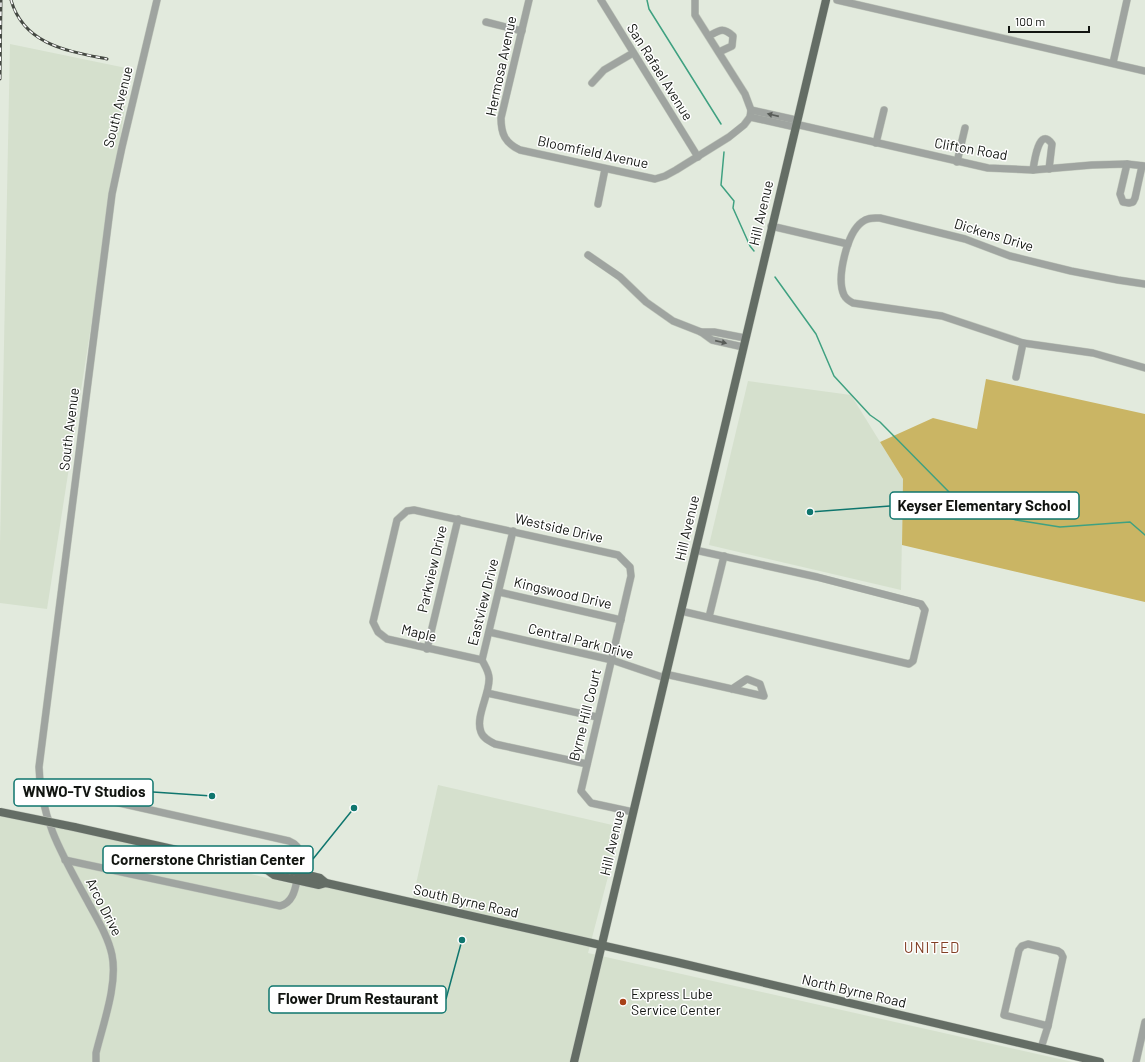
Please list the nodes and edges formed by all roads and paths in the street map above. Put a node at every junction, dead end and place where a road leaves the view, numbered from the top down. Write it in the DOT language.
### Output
graph roads {
  1 [pos="157,0"];
  2 [pos="529,0"];
  3 [pos="601,0"];
  4 [pos="695,0"];
  5 [pos="826,0"];
  6 [pos="837,0"];
  7 [pos="1127,0"];
  8 [pos="486,22"];
  9 [pos="522,30"];
  10 [pos="709,36"];
  11 [pos="632,52"];
  12 [pos="719,52"];
  13 [pos="1113,63"];
  14 [pos="1145,71"];
  15 [pos="592,83"];
  16 [pos="884,110"];
  17 [pos="750,113"];
  18 [pos="795,124"];
  19 [pos="965,128"];
  20 [pos="505,138"];
  21 [pos="876,142"];
  22 [pos="698,157"];
  23 [pos="957,162"];
  24 [pos="1127,164"];
  25 [pos="1144,166"];
  26 [pos="605,168"];
  27 [pos="1049,169"];
  28 [pos="1033,170"];
  29 [pos="598,204"];
  30 [pos="771,226"];
  31 [pos="848,244"];
  32 [pos="588,255"];
  33 [pos="1145,284"];
  34 [pos="701,332"];
  35 [pos="745,338"];
  36 [pos="1023,343"];
  37 [pos="743,347"];
  38 [pos="1145,368"];
  39 [pos="1016,377"];
  40 [pos="420,512"];
  41 [pos="458,519"];
  42 [pos="513,531"];
  43 [pos="695,550"];
  44 [pos="724,556"];
  45 [pos="628,588"];
  46 [pos="499,592"];
  47 [pos="680,611"];
  48 [pos="709,617"];
  49 [pos="621,620"];
  50 [pos="489,632"];
  51 [pos="427,649"];
  52 [pos="482,660"];
  53 [pos="612,660"];
  54 [pos="665,676"];
  55 [pos="732,689"];
  56 [pos="487,692"];
  57 [pos="597,717"];
  58 [pos="587,764"];
  59 [pos="39,785"];
  60 [pos="0,812"];
  61 [pos="633,812"];
  62 [pos="65,860"];
  63 [pos="297,876"];
  64 [pos="602,945"];
  65 [pos="1145,1022"];
  66 [pos="1048,1026"];
  67 [pos="1041,1048"];
  68 [pos="96,1062"];
  69 [pos="574,1062"];
  70 [pos="1096,1062"];
  71 [pos="1136,1062"];
  1 -- 59 [label="street, South Avenue"];
  2 -- 9 [label="street, Hermosa Avenue"];
  3 -- 11 [label="street, San Rafael Avenue"];
  4 -- 10 [label="street"];
  5 -- 18 [label="main road, Hill Avenue"];
  6 -- 13 [label="street"];
  7 -- 13 [label="street"];
  8 -- 9 [label="street"];
  9 -- 20 [label="street, Hermosa Avenue"];
  10 -- 12 [label="street"];
  10 -- 12 [label="street"];
  11 -- 15 [label="street"];
  11 -- 22 [label="street, San Rafael Avenue"];
  12 -- 17 [label="street"];
  13 -- 14 [label="street"];
  16 -- 21 [label="street"];
  17 -- 18 [label="street, Clifton Road"];
  17 -- 22 [label="street, Bloomfield Avenue"];
  18 -- 21 [label="street, Clifton Road"];
  18 -- 30 [label="main road, Hill Avenue"];
  19 -- 23 [label="street"];
  20 -- 26 [label="street, Bloomfield Avenue"];
  21 -- 23 [label="street, Clifton Road"];
  22 -- 26 [label="street, Bloomfield Avenue"];
  23 -- 28 [label="street, Clifton Road"];
  24 -- 25 [label="street, Clifton Road"];
  24 -- 25 [label="street"];
  24 -- 27 [label="street, Clifton Road"];
  26 -- 29 [label="street"];
  27 -- 28 [label="street, Clifton Road"];
  27 -- 28 [label="street"];
  30 -- 31 [label="street"];
  30 -- 35 [label="main road, Hill Avenue"];
  31 -- 33 [label="street, Dickens Drive"];
  31 -- 36 [label="street, Dickens Drive"];
  32 -- 34 [label="street"];
  34 -- 35 [label="street"];
  34 -- 37 [label="street, one-way"];
  35 -- 37 [label="main road, Hill Avenue"];
  36 -- 38 [label="street"];
  36 -- 39 [label="street"];
  37 -- 43 [label="main road, Hill Avenue"];
  40 -- 41 [label="street, Westside Drive"];
  40 -- 51 [label="street, Maple"];
  41 -- 42 [label="street, Westside Drive"];
  41 -- 51 [label="street, Parkview Drive"];
  42 -- 45 [label="street, Westside Drive"];
  42 -- 46 [label="street, Eastview Drive"];
  43 -- 44 [label="street"];
  43 -- 47 [label="main road, Hill Avenue"];
  44 -- 48 [label="street"];
  44 -- 48 [label="street"];
  45 -- 49 [label="street, Byrne Hill Court"];
  46 -- 49 [label="street, Kingswood Drive"];
  46 -- 50 [label="street, Eastview Drive"];
  47 -- 48 [label="street"];
  47 -- 54 [label="main road, Hill Avenue"];
  49 -- 53 [label="street, Byrne Hill Court"];
  50 -- 52 [label="street, Eastview Drive"];
  50 -- 53 [label="street, Central Park Drive"];
  51 -- 52 [label="street, Maple"];
  52 -- 56 [label="street, Eastview Drive"];
  53 -- 54 [label="street, Central Park Drive"];
  53 -- 57 [label="street, Byrne Hill Court"];
  54 -- 55 [label="street, Central Park Drive"];
  54 -- 61 [label="main road, Hill Avenue"];
  56 -- 57 [label="street"];
  56 -- 58 [label="street, Eastview Drive"];
  57 -- 58 [label="street, Byrne Hill Court"];
  58 -- 61 [label="street, Byrne Hill Court"];
  59 -- 62 [label="street, South Avenue"];
  59 -- 63 [label="street"];
  60 -- 63 [label="main road, South Byrne Road, bridge"];
  61 -- 64 [label="main road, Hill Avenue"];
  62 -- 63 [label="street"];
  62 -- 68 [label="street, Arco Drive"];
  63 -- 64 [label="main road, South Byrne Road"];
  64 -- 67 [label="main road, North Byrne Road"];
  64 -- 69 [label="main road, Hill Avenue"];
  65 -- 71 [label="street"];
  66 -- 66 [label="street"];
  66 -- 67 [label="street"];
  67 -- 70 [label="main road, North Byrne Road"];
}
